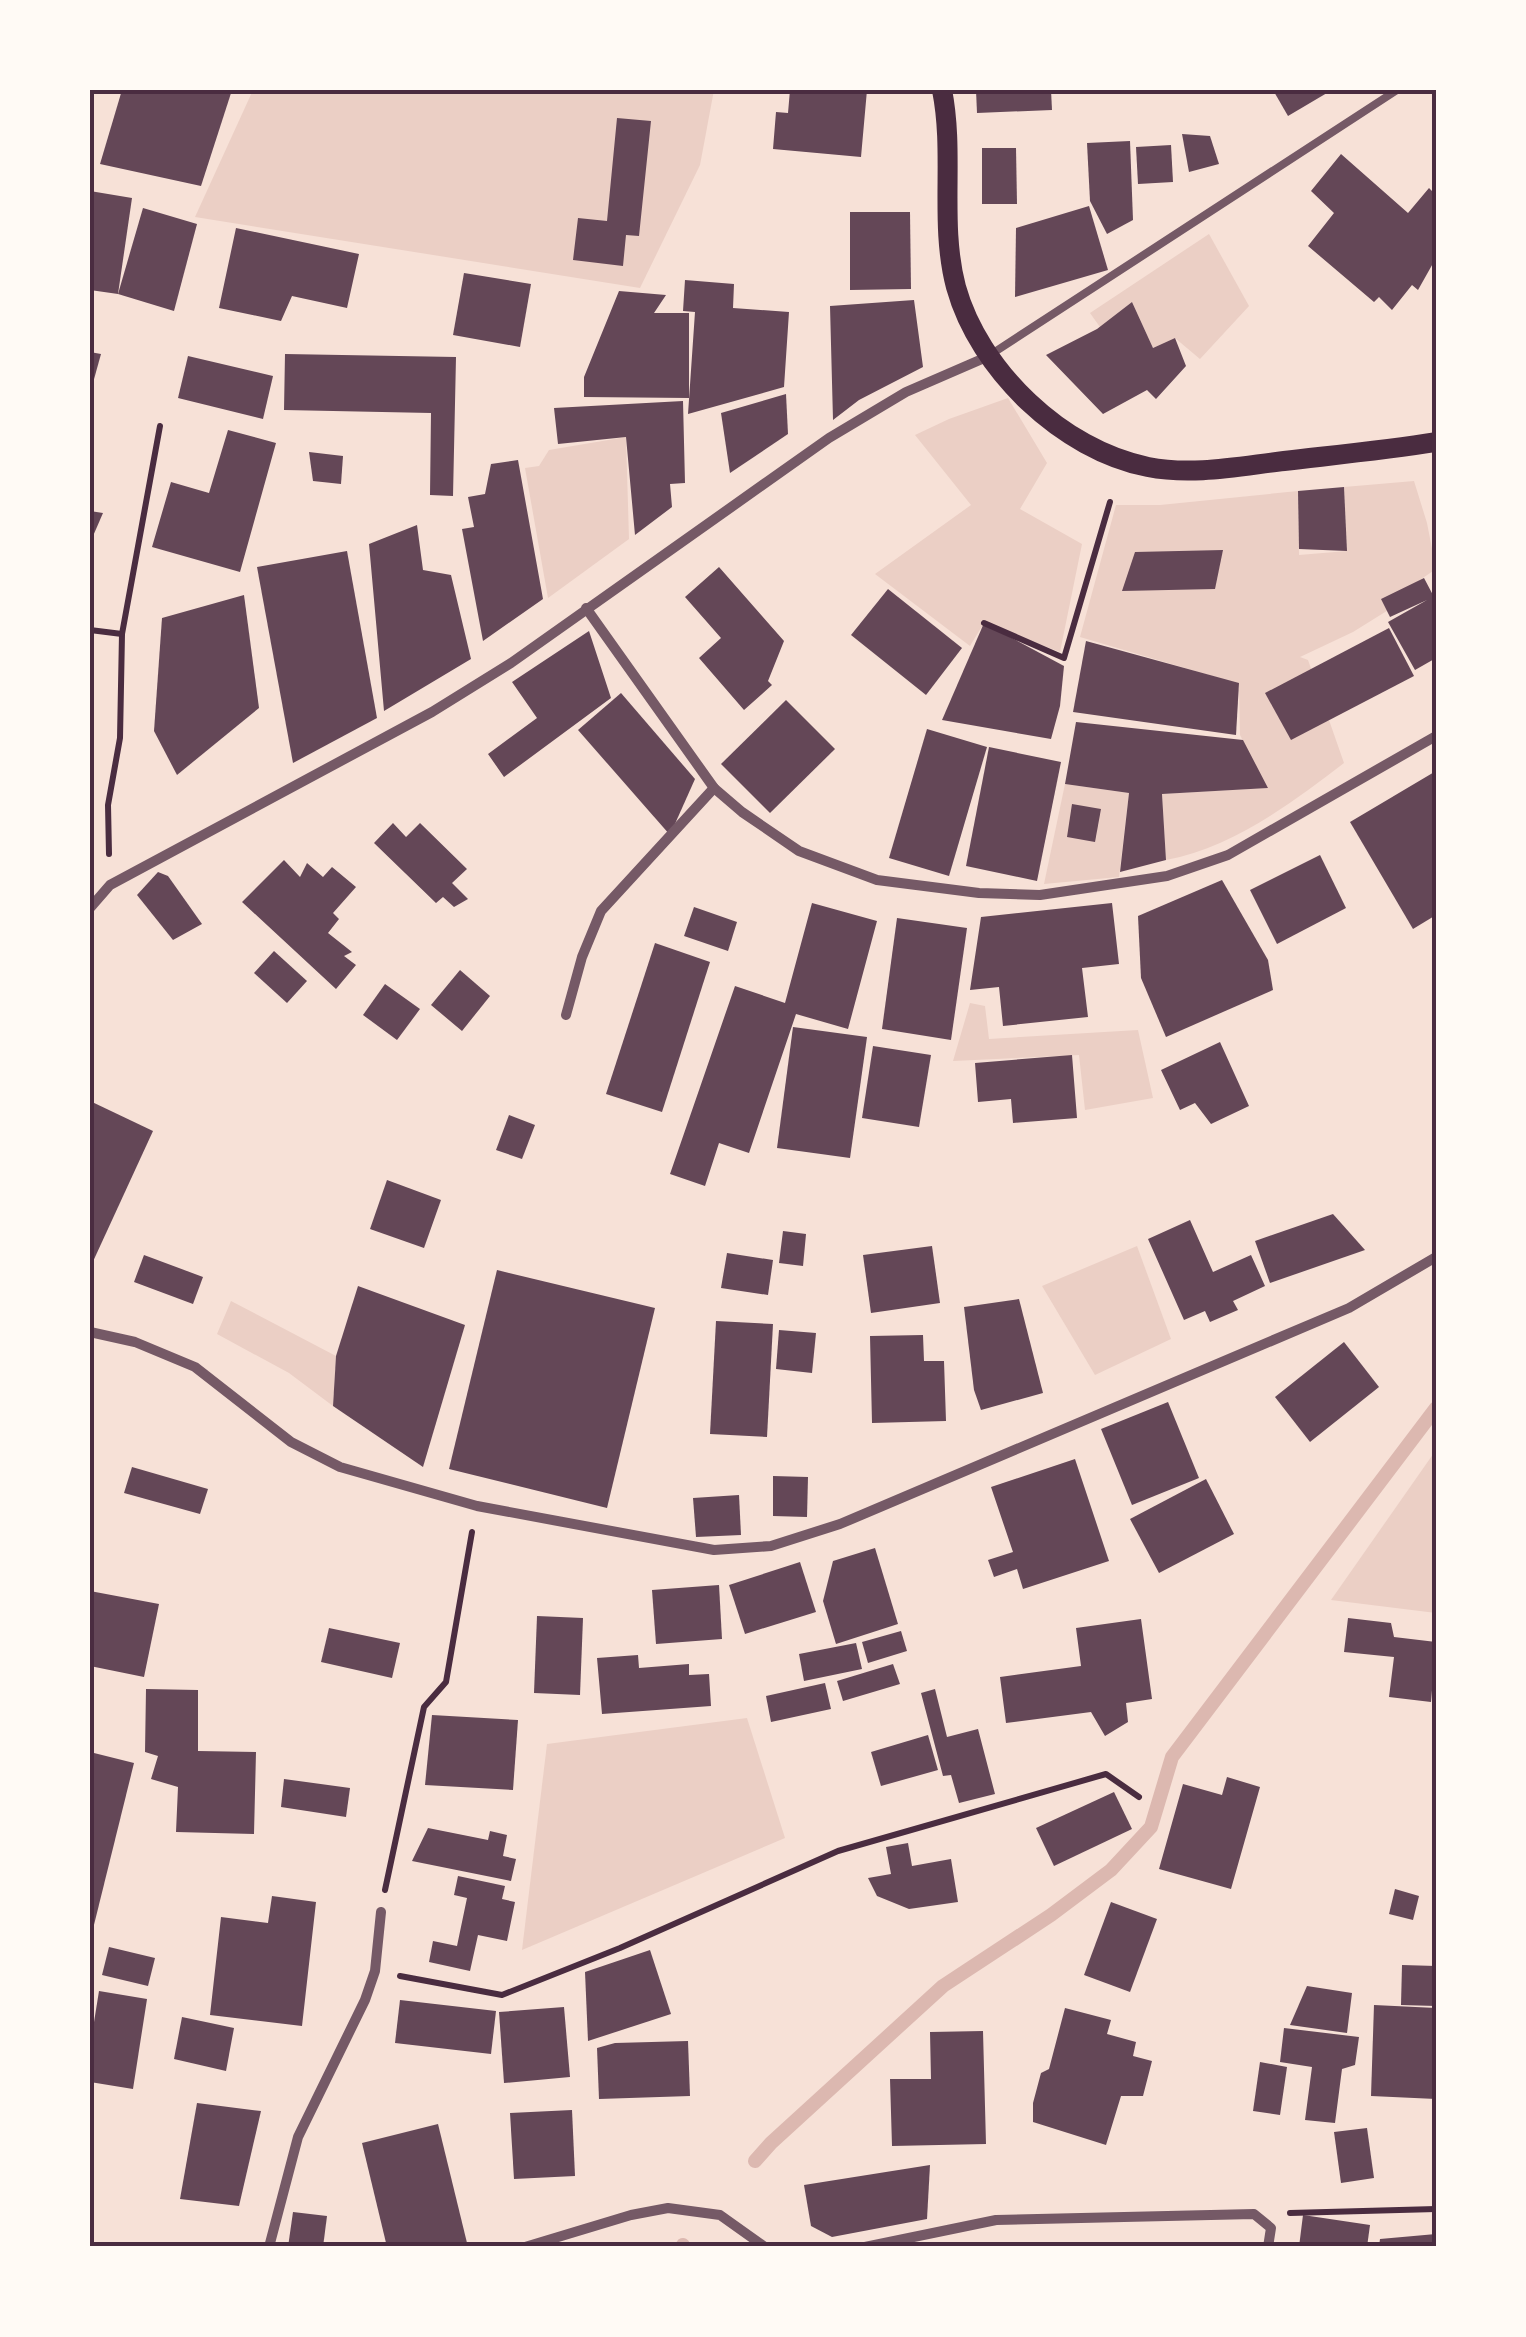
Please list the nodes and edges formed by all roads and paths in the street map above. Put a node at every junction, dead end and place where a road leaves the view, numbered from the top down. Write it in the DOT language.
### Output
graph roads {
  1 [pos="942,90"];
  2 [pos="1397,90"];
  3 [pos="990,356"];
  4 [pos="160,426"];
  5 [pos="1436,442"];
  6 [pos="1110,502"];
  7 [pos="586,608"];
  8 [pos="984,623"];
  9 [pos="90,630"];
  10 [pos="122,634"];
  11 [pos="1436,736"];
  12 [pos="714,788"];
  13 [pos="110,885"];
  14 [pos="90,908"];
  15 [pos="566,1016"];
  16 [pos="1436,1258"];
  17 [pos="90,1332"];
  18 [pos="476,1506"];
  19 [pos="1140,1797"];
  20 [pos="381,1912"];
  21 [pos="375,1971"];
  22 [pos="1436,2209"];
  23 [pos="1254,2214"];
  24 [pos="269,2247"];
  25 [pos="525,2247"];
  26 [pos="765,2247"];
  27 [pos="865,2247"];
  28 [pos="1268,2247"];
  1 -- 3 [label="main road"];
  2 -- 3 [label="lane"];
  3 -- 5 [label="main road"];
  3 -- 7 [label="street"];
  4 -- 10 [label="path"];
  6 -- 8 [label="path"];
  7 -- 12 [label="street"];
  7 -- 13 [label="street"];
  9 -- 10 [label="path"];
  10 -- 13 [label="path"];
  11 -- 12 [label="street"];
  12 -- 15 [label="street"];
  13 -- 14 [label="street"];
  16 -- 18 [label="street"];
  17 -- 18 [label="street"];
  18 -- 20 [label="path"];
  19 -- 21 [label="path"];
  20 -- 21 [label="street"];
  21 -- 24 [label="street"];
  22 -- 23 [label="path"];
  23 -- 27 [label="street"];
  23 -- 28 [label="street"];
  25 -- 26 [label="street"];
}
